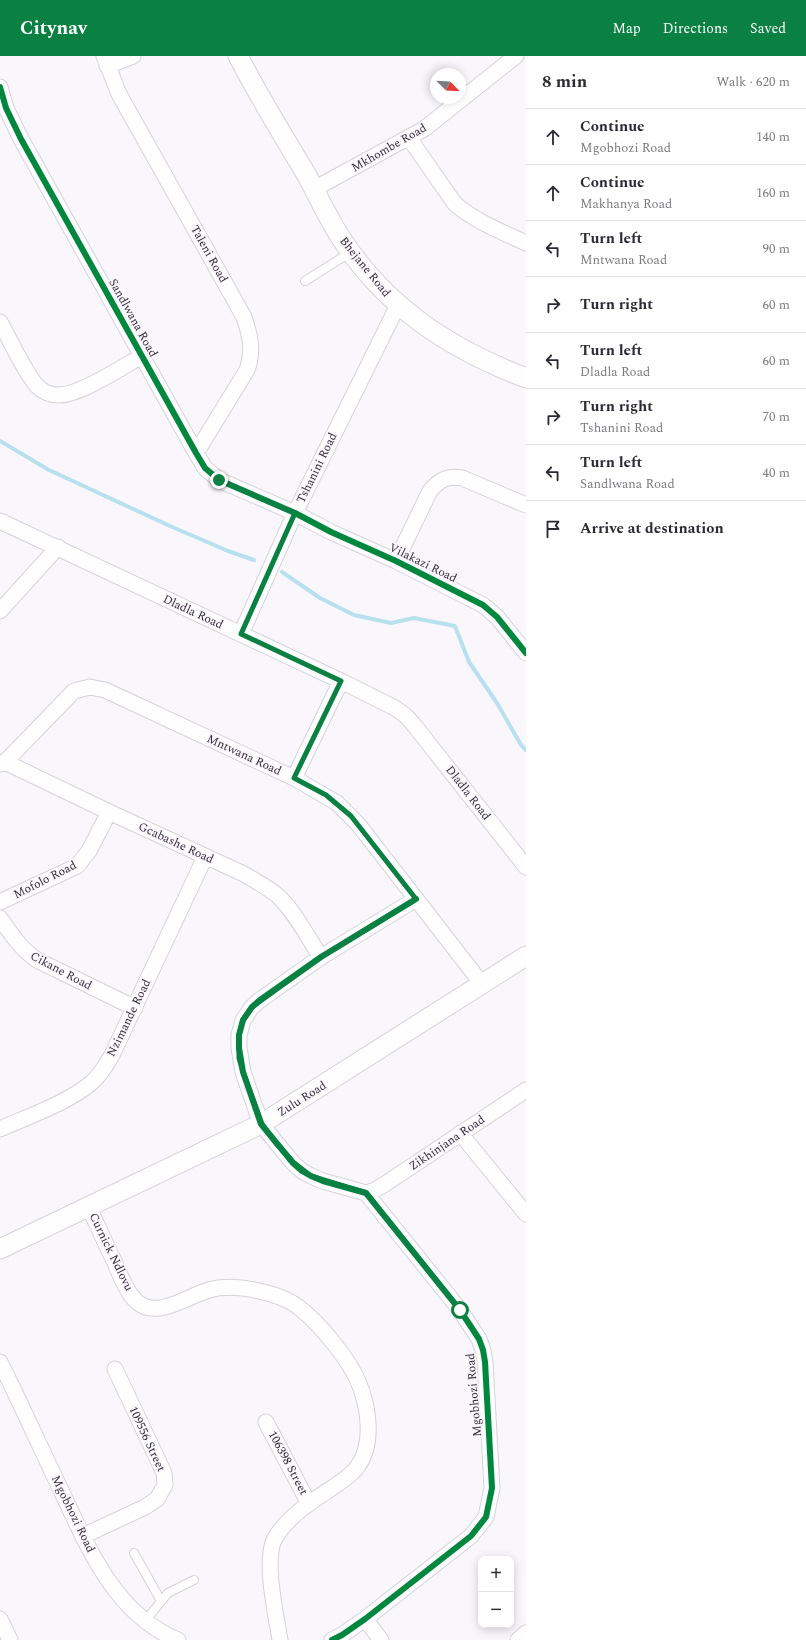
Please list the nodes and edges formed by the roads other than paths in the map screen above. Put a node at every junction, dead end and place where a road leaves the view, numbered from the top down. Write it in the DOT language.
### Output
graph roads {
  1 [pos="133,56"];
  2 [pos="238,56"];
  3 [pos="516,56"];
  4 [pos="105,61"];
  5 [pos="0,87"];
  6 [pos="409,138"];
  7 [pos="314,189"];
  8 [pos="526,243"];
  9 [pos="352,252"];
  10 [pos="305,281"];
  11 [pos="398,305"];
  12 [pos="0,322"];
  13 [pos="142,356"];
  14 [pos="526,378"];
  15 [pos="196,453"];
  16 [pos="526,505"];
  17 [pos="295,513"];
  18 [pos="0,521"];
  19 [pos="58,547"];
  20 [pos="396,561"];
  21 [pos="0,611"];
  22 [pos="241,634"];
  23 [pos="526,653"];
  24 [pos="341,681"];
  25 [pos="3,763"];
  26 [pos="294,778"];
  27 [pos="109,812"];
  28 [pos="205,856"];
  29 [pos="526,867"];
  30 [pos="416,899"];
  31 [pos="0,902"];
  32 [pos="0,918"];
  33 [pos="526,956"];
  34 [pos="321,957"];
  35 [pos="482,984"];
  36 [pos="135,1008"];
  37 [pos="526,1090"];
  38 [pos="262,1124"];
  39 [pos="0,1130"];
  40 [pos="460,1133"];
  41 [pos="366,1193"];
  42 [pos="89,1208"];
  43 [pos="526,1214"];
  44 [pos="0,1249"];
  45 [pos="115,1368"];
  46 [pos="2,1370"];
  47 [pos="266,1422"];
  48 [pos="309,1504"];
  49 [pos="83,1536"];
  50 [pos="134,1552"];
  51 [pos="194,1580"];
  52 [pos="161,1601"];
  53 [pos="0,1619"];
  54 [pos="365,1619"];
  55 [pos="152,1630"];
  56 [pos="526,1633"];
  57 [pos="10,1640"];
  58 [pos="178,1640"];
  59 [pos="280,1640"];
  60 [pos="332,1640"];
  61 [pos="381,1640"];
  62 [pos="518,1640"];
  1 -- 4 [label="street"];
  2 -- 7 [label="street, Bhejane Road"];
  3 -- 6 [label="street, Mkhombe Road"];
  4 -- 15 [label="street, Taleni Road"];
  5 -- 13 [label="street, Sandlwana Road"];
  6 -- 7 [label="street, Mkhombe Road"];
  6 -- 8 [label="street"];
  7 -- 9 [label="street, Bhejane Road"];
  9 -- 10 [label="lane"];
  9 -- 11 [label="street, Bhejane Road"];
  11 -- 14 [label="street, Bhejane Road"];
  11 -- 17 [label="street, Tshanini Road"];
  12 -- 13 [label="street"];
  13 -- 15 [label="street, Sandlwana Road"];
  15 -- 17 [label="street, Sandlwana Road"];
  16 -- 20 [label="street"];
  17 -- 20 [label="street, Vilakazi Road"];
  17 -- 22 [label="street, Tshanini Road"];
  18 -- 19 [label="street, Dladla Road"];
  19 -- 21 [label="street"];
  19 -- 22 [label="street, Dladla Road"];
  20 -- 23 [label="street, Vilakazi Road"];
  22 -- 24 [label="street, Dladla Road"];
  24 -- 26 [label="street"];
  24 -- 29 [label="street, Dladla Road"];
  25 -- 26 [label="street, Mntwana Road"];
  25 -- 27 [label="street, Gcabashe Road"];
  26 -- 30 [label="street, Mntwana Road"];
  27 -- 28 [label="street, Gcabashe Road"];
  27 -- 31 [label="street, Mofolo Road"];
  28 -- 34 [label="street, Gcabashe Road"];
  28 -- 36 [label="street, Nzimande Road"];
  30 -- 34 [label="street"];
  30 -- 35 [label="street, Mntwana Road"];
  32 -- 36 [label="street, Cikane Road"];
  33 -- 35 [label="street, Zulu Road"];
  34 -- 38 [label="street"];
  35 -- 38 [label="street, Zulu Road"];
  36 -- 39 [label="street, Nzimande Road"];
  37 -- 40 [label="street, Zikhinjana Road"];
  38 -- 41 [label="street"];
  38 -- 42 [label="street, Zulu Road"];
  40 -- 41 [label="street, Zikhinjana Road"];
  40 -- 43 [label="street"];
  41 -- 54 [label="street, Mgobhozi Road"];
  42 -- 44 [label="street, Zulu Road"];
  42 -- 48 [label="street, Curnick Ndlovu"];
  45 -- 49 [label="street, 109556 Street"];
  46 -- 49 [label="street, Mgobhozi Road"];
  47 -- 48 [label="street, 106398 Street"];
  48 -- 59 [label="street, Curnick Ndlovu"];
  49 -- 55 [label="street, Mgobhozi Road"];
  50 -- 52 [label="lane"];
  51 -- 52 [label="lane"];
  52 -- 55 [label="lane"];
  53 -- 57 [label="street"];
  54 -- 60 [label="street, Mgobhozi Road"];
  54 -- 61 [label="street"];
  55 -- 58 [label="street, Mgobhozi Road"];
  56 -- 62 [label="street"];
}
